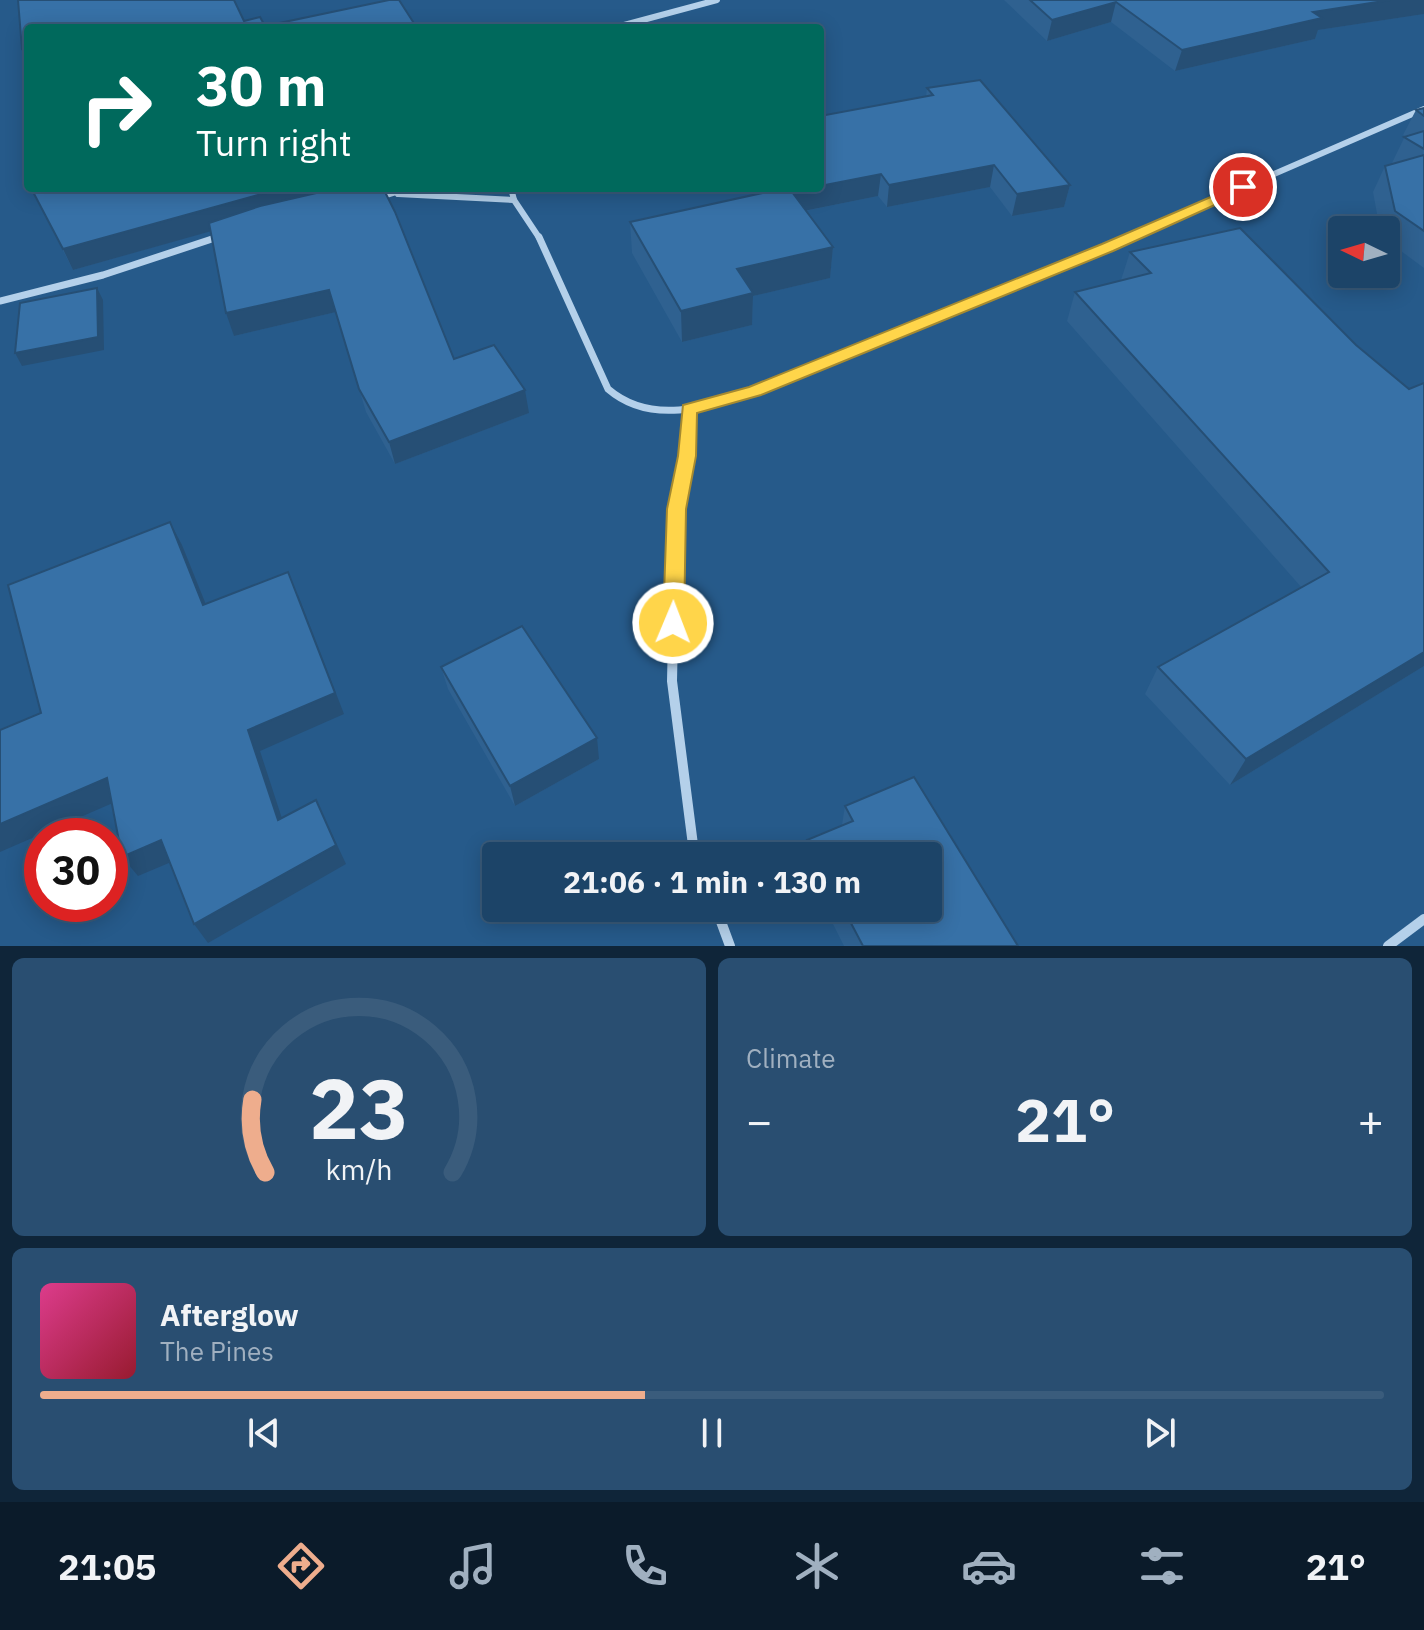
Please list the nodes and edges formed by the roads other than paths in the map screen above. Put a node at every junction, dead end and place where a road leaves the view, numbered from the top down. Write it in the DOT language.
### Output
graph roads {
  1 [pos="717,0"];
  2 [pos="628,24"];
  3 [pos="1424,109"];
  4 [pos="399,192"];
  5 [pos="512,192"];
  6 [pos="394,194"];
  7 [pos="365,200"];
  8 [pos="514,200"];
  9 [pos="222,236"];
  10 [pos="0,301"];
  11 [pos="689,409"];
  12 [pos="693,842"];
  13 [pos="1424,919"];
  14 [pos="721,922"];
  15 [pos="730,946"];
  16 [pos="1388,946"];
  1 -- 2 [label="street"];
  3 -- 11 [label="street"];
  4 -- 6 [label="street"];
  5 -- 8 [label="street"];
  6 -- 7 [label="street"];
  6 -- 8 [label="street"];
  8 -- 11 [label="street"];
  9 -- 10 [label="street"];
  11 -- 12 [label="street"];
  13 -- 16 [label="street"];
  14 -- 15 [label="street"];
}
